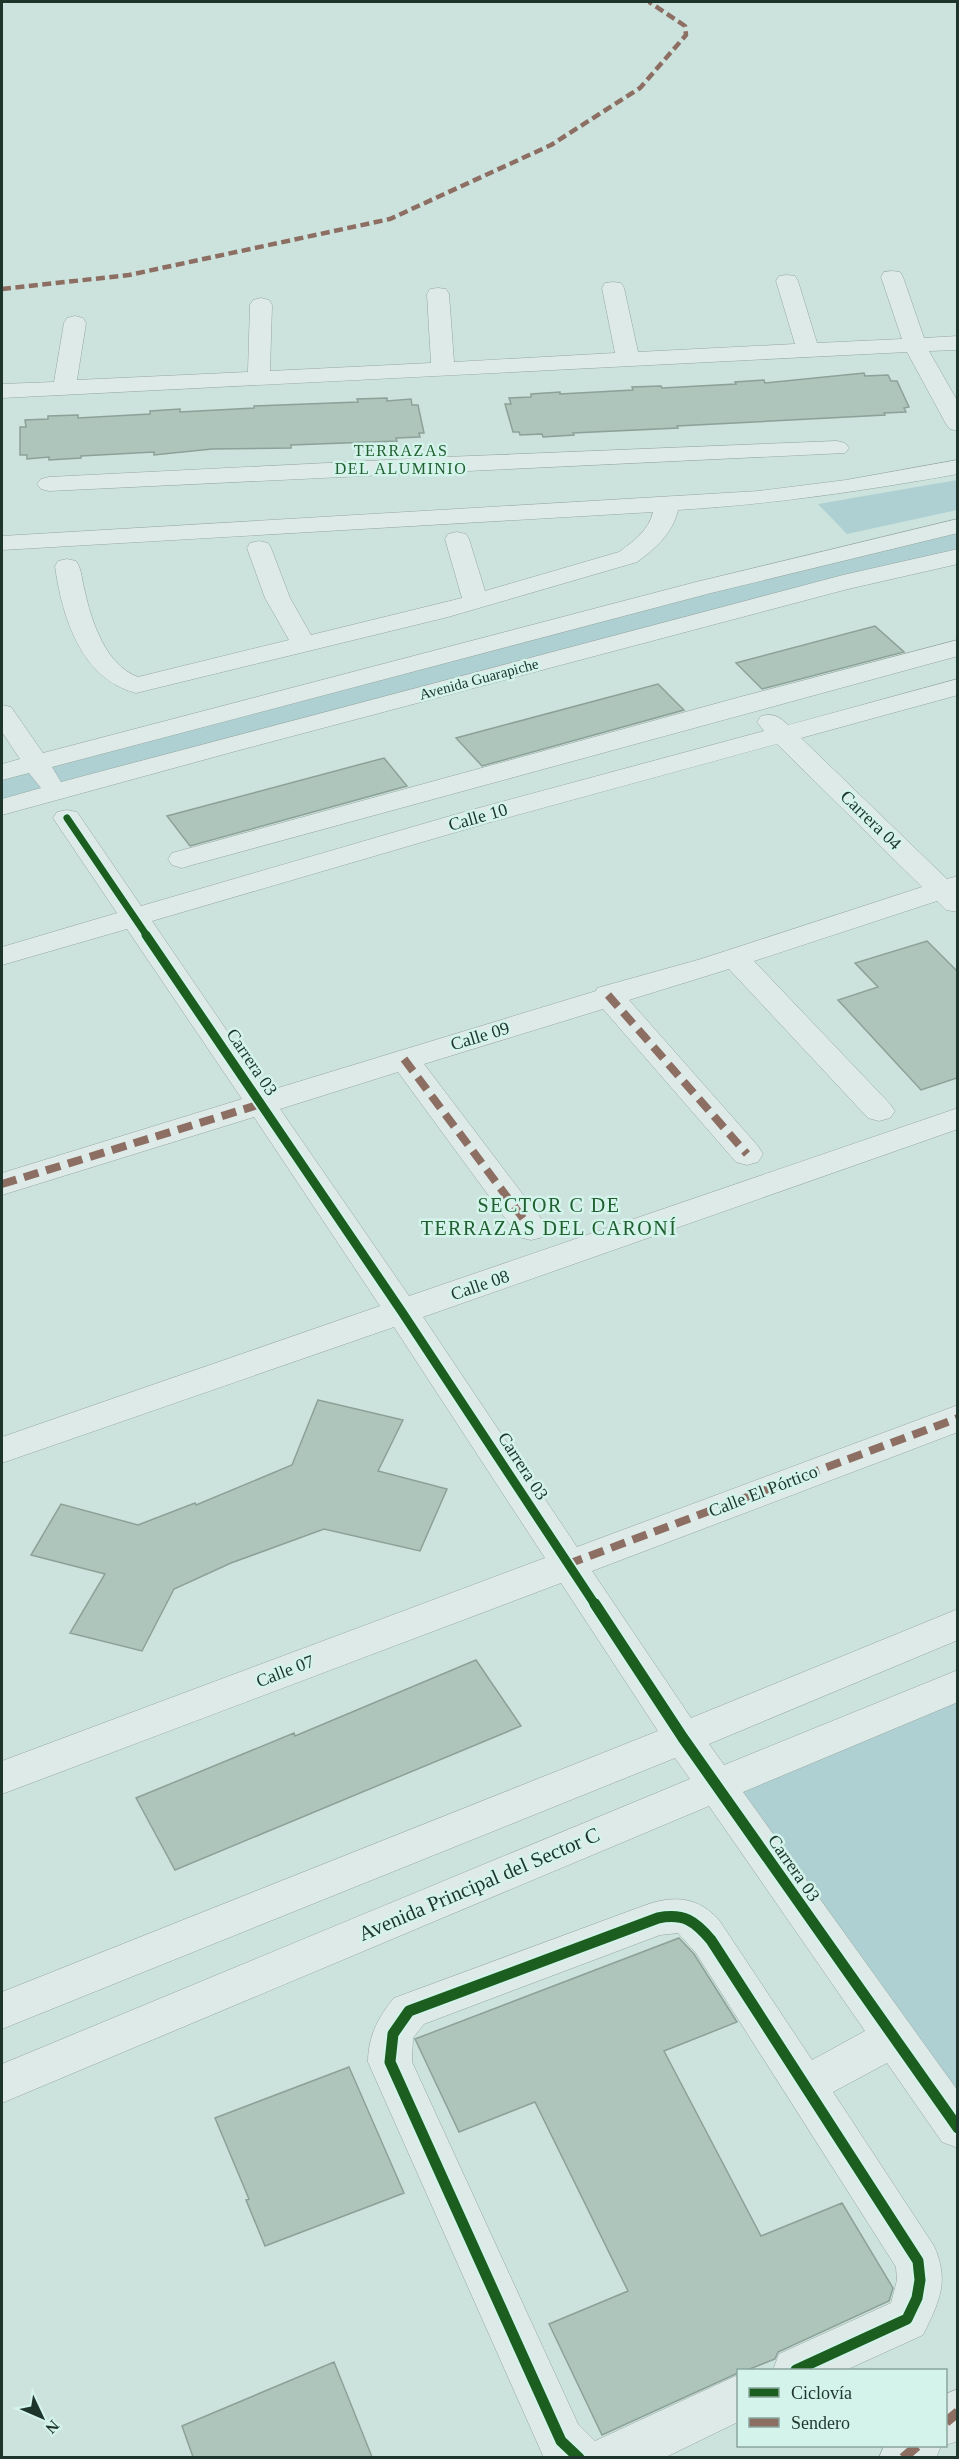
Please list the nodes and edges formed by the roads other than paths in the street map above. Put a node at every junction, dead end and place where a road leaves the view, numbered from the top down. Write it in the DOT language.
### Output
graph roads {
  1 [pos="892,277"];
  2 [pos="787,281"];
  3 [pos="613,288"];
  4 [pos="438,294"];
  5 [pos="261,306"];
  6 [pos="75,323"];
  7 [pos="957,343"];
  8 [pos="914,345"];
  9 [pos="808,351"];
  10 [pos="628,360"];
  11 [pos="443,369"];
  12 [pos="259,378"];
  13 [pos="64,388"];
  14 [pos="2,391"];
  15 [pos="957,424"];
  16 [pos="837,448"];
  17 [pos="957,467"];
  18 [pos="49,484"];
  19 [pos="452,499"];
  20 [pos="667,504"];
  21 [pos="957,526"];
  22 [pos="2,543"];
  23 [pos="259,548"];
  24 [pos="957,556"];
  25 [pos="67,566"];
  26 [pos="476,602"];
  27 [pos="304,644"];
  28 [pos="957,648"];
  29 [pos="957,687"];
  30 [pos="749,703"];
  31 [pos="2,713"];
  32 [pos="784,735"];
  33 [pos="36,763"];
  34 [pos="2,772"];
  35 [pos="449,785"];
  36 [pos="61,805"];
  37 [pos="2,807"];
  38 [pos="474,818"];
  39 [pos="182,859"];
  40 [pos="952,893"];
  41 [pos="134,918"];
  42 [pos="2,956"];
  43 [pos="734,957"];
  44 [pos="608,995"];
  45 [pos="404,1059"];
  46 [pos="261,1104"];
  47 [pos="879,1111"];
  48 [pos="957,1118"];
  49 [pos="747,1154"];
  50 [pos="2,1184"];
  51 [pos="531,1229"];
  52 [pos="402,1312"];
  53 [pos="957,1418"];
  54 [pos="2,1450"];
  55 [pos="568,1564"];
  56 [pos="957,1624"];
  57 [pos="957,1685"];
  58 [pos="683,1738"];
  59 [pos="2,1778"];
  60 [pos="716,1785"];
  61 [pos="2,2011"];
  62 [pos="892,2038"];
  63 [pos="2,2084"];
  64 [pos="804,2084"];
  65 [pos="957,2128"];
  66 [pos="798,2369"];
  67 [pos="737,2398"];
  68 [pos="915,2447"];
  69 [pos="579,2457"];
  70 [pos="611,2457"];
  71 [pos="903,2457"];
  1 -- 8 [label="street"];
  2 -- 9 [label="street"];
  3 -- 10 [label="street"];
  4 -- 11 [label="street"];
  5 -- 12 [label="street"];
  6 -- 13 [label="street"];
  7 -- 8 [label="street"];
  8 -- 9 [label="street"];
  8 -- 15 [label="street"];
  9 -- 10 [label="street"];
  10 -- 11 [label="street"];
  11 -- 12 [label="street"];
  12 -- 13 [label="street"];
  13 -- 14 [label="street"];
  16 -- 19 [label="street"];
  17 -- 20 [label="street"];
  18 -- 19 [label="street"];
  19 -- 20 [label="street"];
  19 -- 22 [label="street"];
  19 -- 26 [label="street"];
  20 -- 26 [label="street"];
  21 -- 33 [label="street, Avenida Guarapiche"];
  23 -- 27 [label="street"];
  24 -- 36 [label="street, Avenida Guarapiche"];
  25 -- 27 [label="street"];
  26 -- 27 [label="street"];
  28 -- 30 [label="street"];
  29 -- 32 [label="street, Calle 10"];
  30 -- 32 [label="street, Carrera 04"];
  30 -- 35 [label="street"];
  31 -- 33 [label="street, Carrera 03"];
  32 -- 38 [label="street, Calle 10"];
  32 -- 40 [label="street, Carrera 04"];
  33 -- 34 [label="street, Avenida Guarapiche"];
  33 -- 36 [label="street, Carrera 03"];
  35 -- 38 [label="street"];
  35 -- 39 [label="street"];
  36 -- 37 [label="street, Avenida Guarapiche"];
  36 -- 41 [label="street, Carrera 03"];
  38 -- 41 [label="street, Calle 10"];
  40 -- 43 [label="street, Calle 09"];
  41 -- 42 [label="street, Calle 10"];
  41 -- 46 [label="street, Carrera 03"];
  43 -- 44 [label="street, Calle 09"];
  43 -- 47 [label="street"];
  44 -- 45 [label="street, Calle 09"];
  44 -- 49 [label="street"];
  45 -- 46 [label="street, Calle 09"];
  45 -- 51 [label="street"];
  46 -- 50 [label="street, Calle 09"];
  46 -- 52 [label="street, Carrera 03"];
  48 -- 52 [label="street, Calle 08"];
  52 -- 54 [label="street, Calle 08"];
  52 -- 55 [label="street, Carrera 03"];
  53 -- 55 [label="street, Calle El Pórtico"];
  55 -- 58 [label="street, Carrera 03"];
  55 -- 59 [label="street, Calle 07"];
  56 -- 58 [label="street"];
  57 -- 60 [label="street, Avenida Principal del Sector C"];
  58 -- 60 [label="street, Carrera 03"];
  58 -- 61 [label="street"];
  60 -- 62 [label="street, Carrera 03"];
  60 -- 63 [label="street, Avenida Principal del Sector C"];
  62 -- 64 [label="street"];
  62 -- 65 [label="street, Carrera 03"];
  64 -- 66 [label="street"];
  64 -- 69 [label="street"];
  67 -- 70 [label="street"];
  68 -- 71 [label="street"];
}
